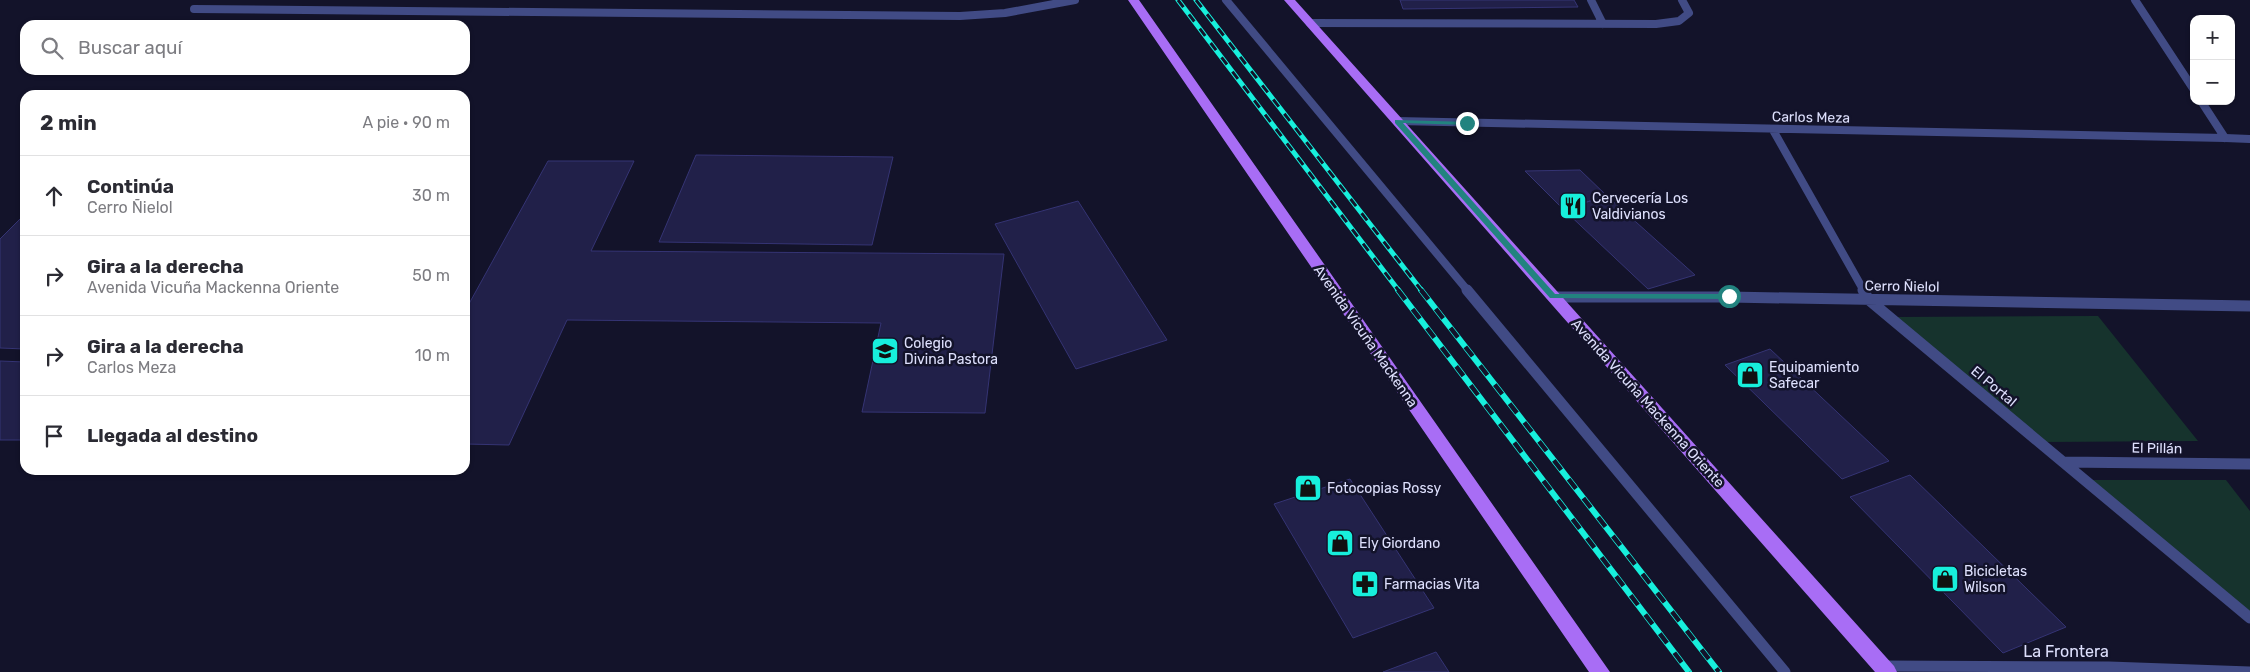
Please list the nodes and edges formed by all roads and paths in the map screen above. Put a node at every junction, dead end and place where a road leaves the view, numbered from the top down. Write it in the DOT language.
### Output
graph roads {
  1 [pos="1074,0"];
  2 [pos="1133,0"];
  3 [pos="1226,0"];
  4 [pos="1289,0"];
  5 [pos="1591,0"];
  6 [pos="1682,0"];
  7 [pos="2135,0"];
  8 [pos="194,9"];
  9 [pos="1310,23"];
  10 [pos="1603,24"];
  11 [pos="2190,84"];
  12 [pos="2204,105"];
  13 [pos="1397,121"];
  14 [pos="1773,130"];
  15 [pos="2225,138"];
  16 [pos="2250,138"];
  17 [pos="1553,296"];
  18 [pos="1869,300"];
  19 [pos="2250,306"];
  20 [pos="2064,462"];
  21 [pos="2250,464"];
  22 [pos="2250,618"];
  23 [pos="1885,669"];
  24 [pos="1600,672"];
  25 [pos="1785,672"];
  26 [pos="2250,672"];
  1 -- 8 [label="street"];
  2 -- 24 [label="main road, Avenida Vicuña Mackenna"];
  3 -- 25 [label="street"];
  4 -- 9 [label="main road, Avenida Vicuña Mackenna Oriente"];
  5 -- 10 [label="street"];
  6 -- 10 [label="street"];
  7 -- 11 [label="street"];
  9 -- 10 [label="street"];
  9 -- 13 [label="main road, Avenida Vicuña Mackenna Oriente"];
  12 -- 15 [label="street"];
  13 -- 14 [label="street, Carlos Meza"];
  13 -- 17 [label="main road, Avenida Vicuña Mackenna Oriente"];
  14 -- 15 [label="street, Carlos Meza"];
  14 -- 18 [label="street, El Portal"];
  15 -- 16 [label="street, Carlos Meza"];
  17 -- 18 [label="street, Cerro Ñielol"];
  17 -- 23 [label="main road, Avenida Vicuña Mackenna Oriente"];
  18 -- 19 [label="street, Cerro Ñielol"];
  18 -- 20 [label="street, El Portal"];
  20 -- 21 [label="street, El Pillán"];
  20 -- 22 [label="street, El Portal"];
  23 -- 26 [label="street, La Frontera"];
}
